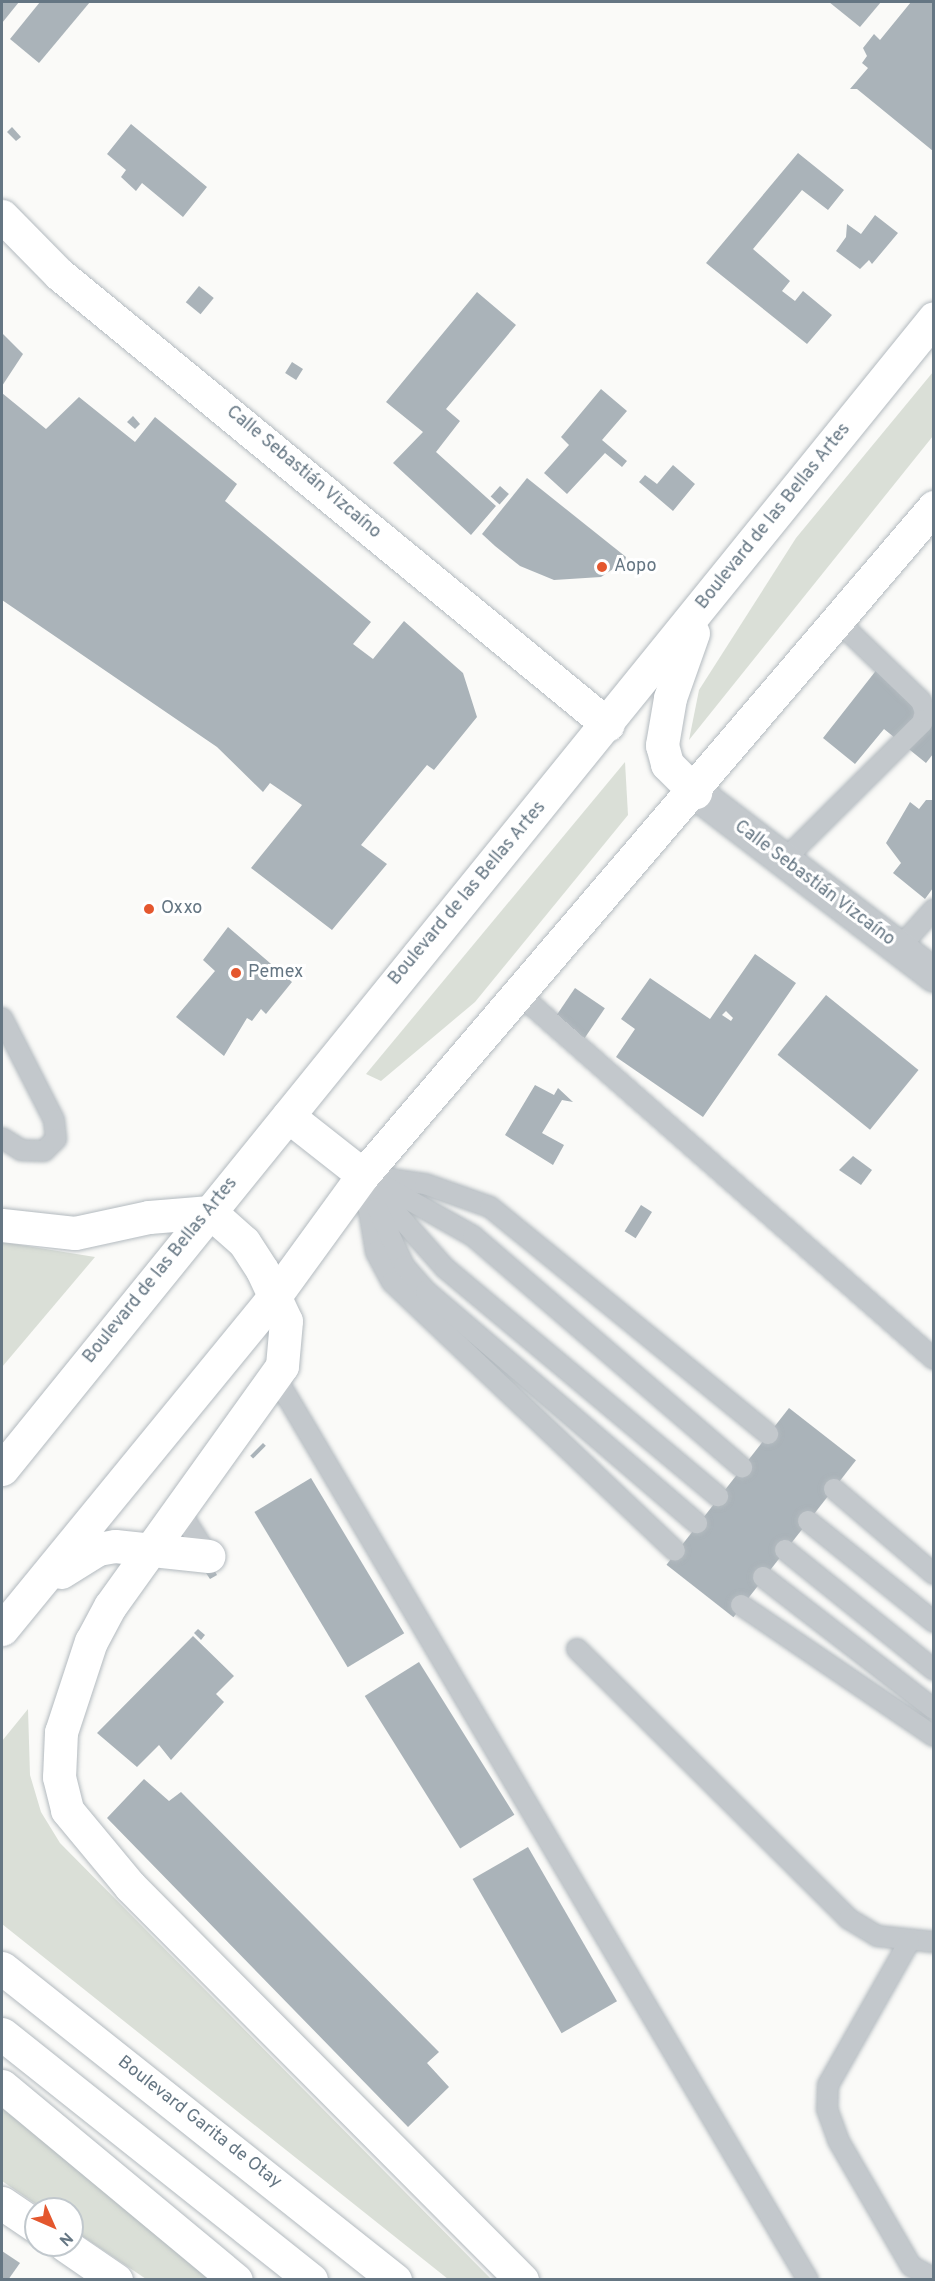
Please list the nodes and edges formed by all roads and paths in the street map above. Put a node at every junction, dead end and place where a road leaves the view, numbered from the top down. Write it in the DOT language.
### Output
graph roads {
  1 [pos="2,216"];
  2 [pos="933,318"];
  3 [pos="933,507"];
  4 [pos="703,606"];
  5 [pos="838,621"];
  6 [pos="608,725"];
  7 [pos="695,792"];
  8 [pos="783,861"];
  9 [pos="933,909"];
  10 [pos="899,948"];
  11 [pos="933,975"];
  12 [pos="519,994"];
  13 [pos="2,1018"];
  14 [pos="288,1116"];
  15 [pos="2,1138"];
  16 [pos="363,1175"];
  17 [pos="210,1212"];
  18 [pos="2,1225"];
  19 [pos="275,1296"];
  20 [pos="933,1359"];
  21 [pos="275,1376"];
  22 [pos="768,1434"];
  23 [pos="742,1467"];
  24 [pos="2,1469"];
  25 [pos="834,1489"];
  26 [pos="718,1496"];
  27 [pos="179,1510"];
  28 [pos="808,1521"];
  29 [pos="697,1523"];
  30 [pos="152,1548"];
  31 [pos="784,1550"];
  32 [pos="675,1551"];
  33 [pos="208,1556"];
  34 [pos="933,1574"];
  35 [pos="763,1577"];
  36 [pos="741,1605"];
  37 [pos="9,1620"];
  38 [pos="933,1622"];
  39 [pos="577,1649"];
  40 [pos="933,1670"];
  41 [pos="933,1709"];
  42 [pos="933,1737"];
  43 [pos="909,1942"];
  44 [pos="933,1942"];
  45 [pos="2,1968"];
  46 [pos="2,2034"];
  47 [pos="2,2086"];
  48 [pos="2,2203"];
  49 [pos="24,2218"];
  50 [pos="82,2257"];
  51 [pos="933,2278"];
  52 [pos="116,2280"];
  53 [pos="236,2280"];
  54 [pos="311,2280"];
  55 [pos="395,2280"];
  56 [pos="522,2280"];
  57 [pos="808,2280"];
  1 -- 6 [label="main road, Calle Sebastián Vizcaíno"];
  2 -- 4 [label="main road, Boulevard de las Bellas Artes"];
  3 -- 5 [label="main road"];
  4 -- 6 [label="main road, Boulevard de las Bellas Artes"];
  4 -- 7 [label="main road"];
  5 -- 7 [label="main road"];
  5 -- 8 [label="lane"];
  6 -- 14 [label="main road, Boulevard de las Bellas Artes"];
  7 -- 8 [label="street, Calle Sebastián Vizcaíno"];
  7 -- 12 [label="main road"];
  8 -- 10 [label="street, Calle Sebastián Vizcaíno"];
  9 -- 10 [label="lane"];
  10 -- 11 [label="street, Calle Sebastián Vizcaíno"];
  12 -- 16 [label="main road"];
  12 -- 20 [label="lane"];
  13 -- 15 [label="lane"];
  14 -- 16 [label="main road"];
  14 -- 17 [label="main road, Boulevard de las Bellas Artes"];
  16 -- 19 [label="main road"];
  16 -- 22 [label="lane"];
  16 -- 23 [label="lane"];
  16 -- 26 [label="lane"];
  16 -- 29 [label="lane"];
  16 -- 32 [label="lane"];
  17 -- 18 [label="main road"];
  17 -- 19 [label="main road"];
  17 -- 24 [label="main road, Boulevard de las Bellas Artes"];
  19 -- 21 [label="main road"];
  19 -- 37 [label="main road"];
  21 -- 27 [label="main road"];
  21 -- 57 [label="lane"];
  25 -- 34 [label="lane"];
  27 -- 30 [label="main road"];
  27 -- 33 [label="lane"];
  28 -- 38 [label="lane"];
  30 -- 33 [label="main road"];
  30 -- 37 [label="main road"];
  30 -- 56 [label="main road"];
  31 -- 40 [label="lane"];
  35 -- 41 [label="lane"];
  36 -- 42 [label="lane"];
  39 -- 43 [label="lane"];
  43 -- 44 [label="lane"];
  43 -- 51 [label="lane"];
  45 -- 55 [label="main road, Boulevard Garita de Otay"];
  46 -- 54 [label="main road"];
  47 -- 53 [label="main road"];
  48 -- 49 [label="main road"];
  50 -- 52 [label="main road"];
}
